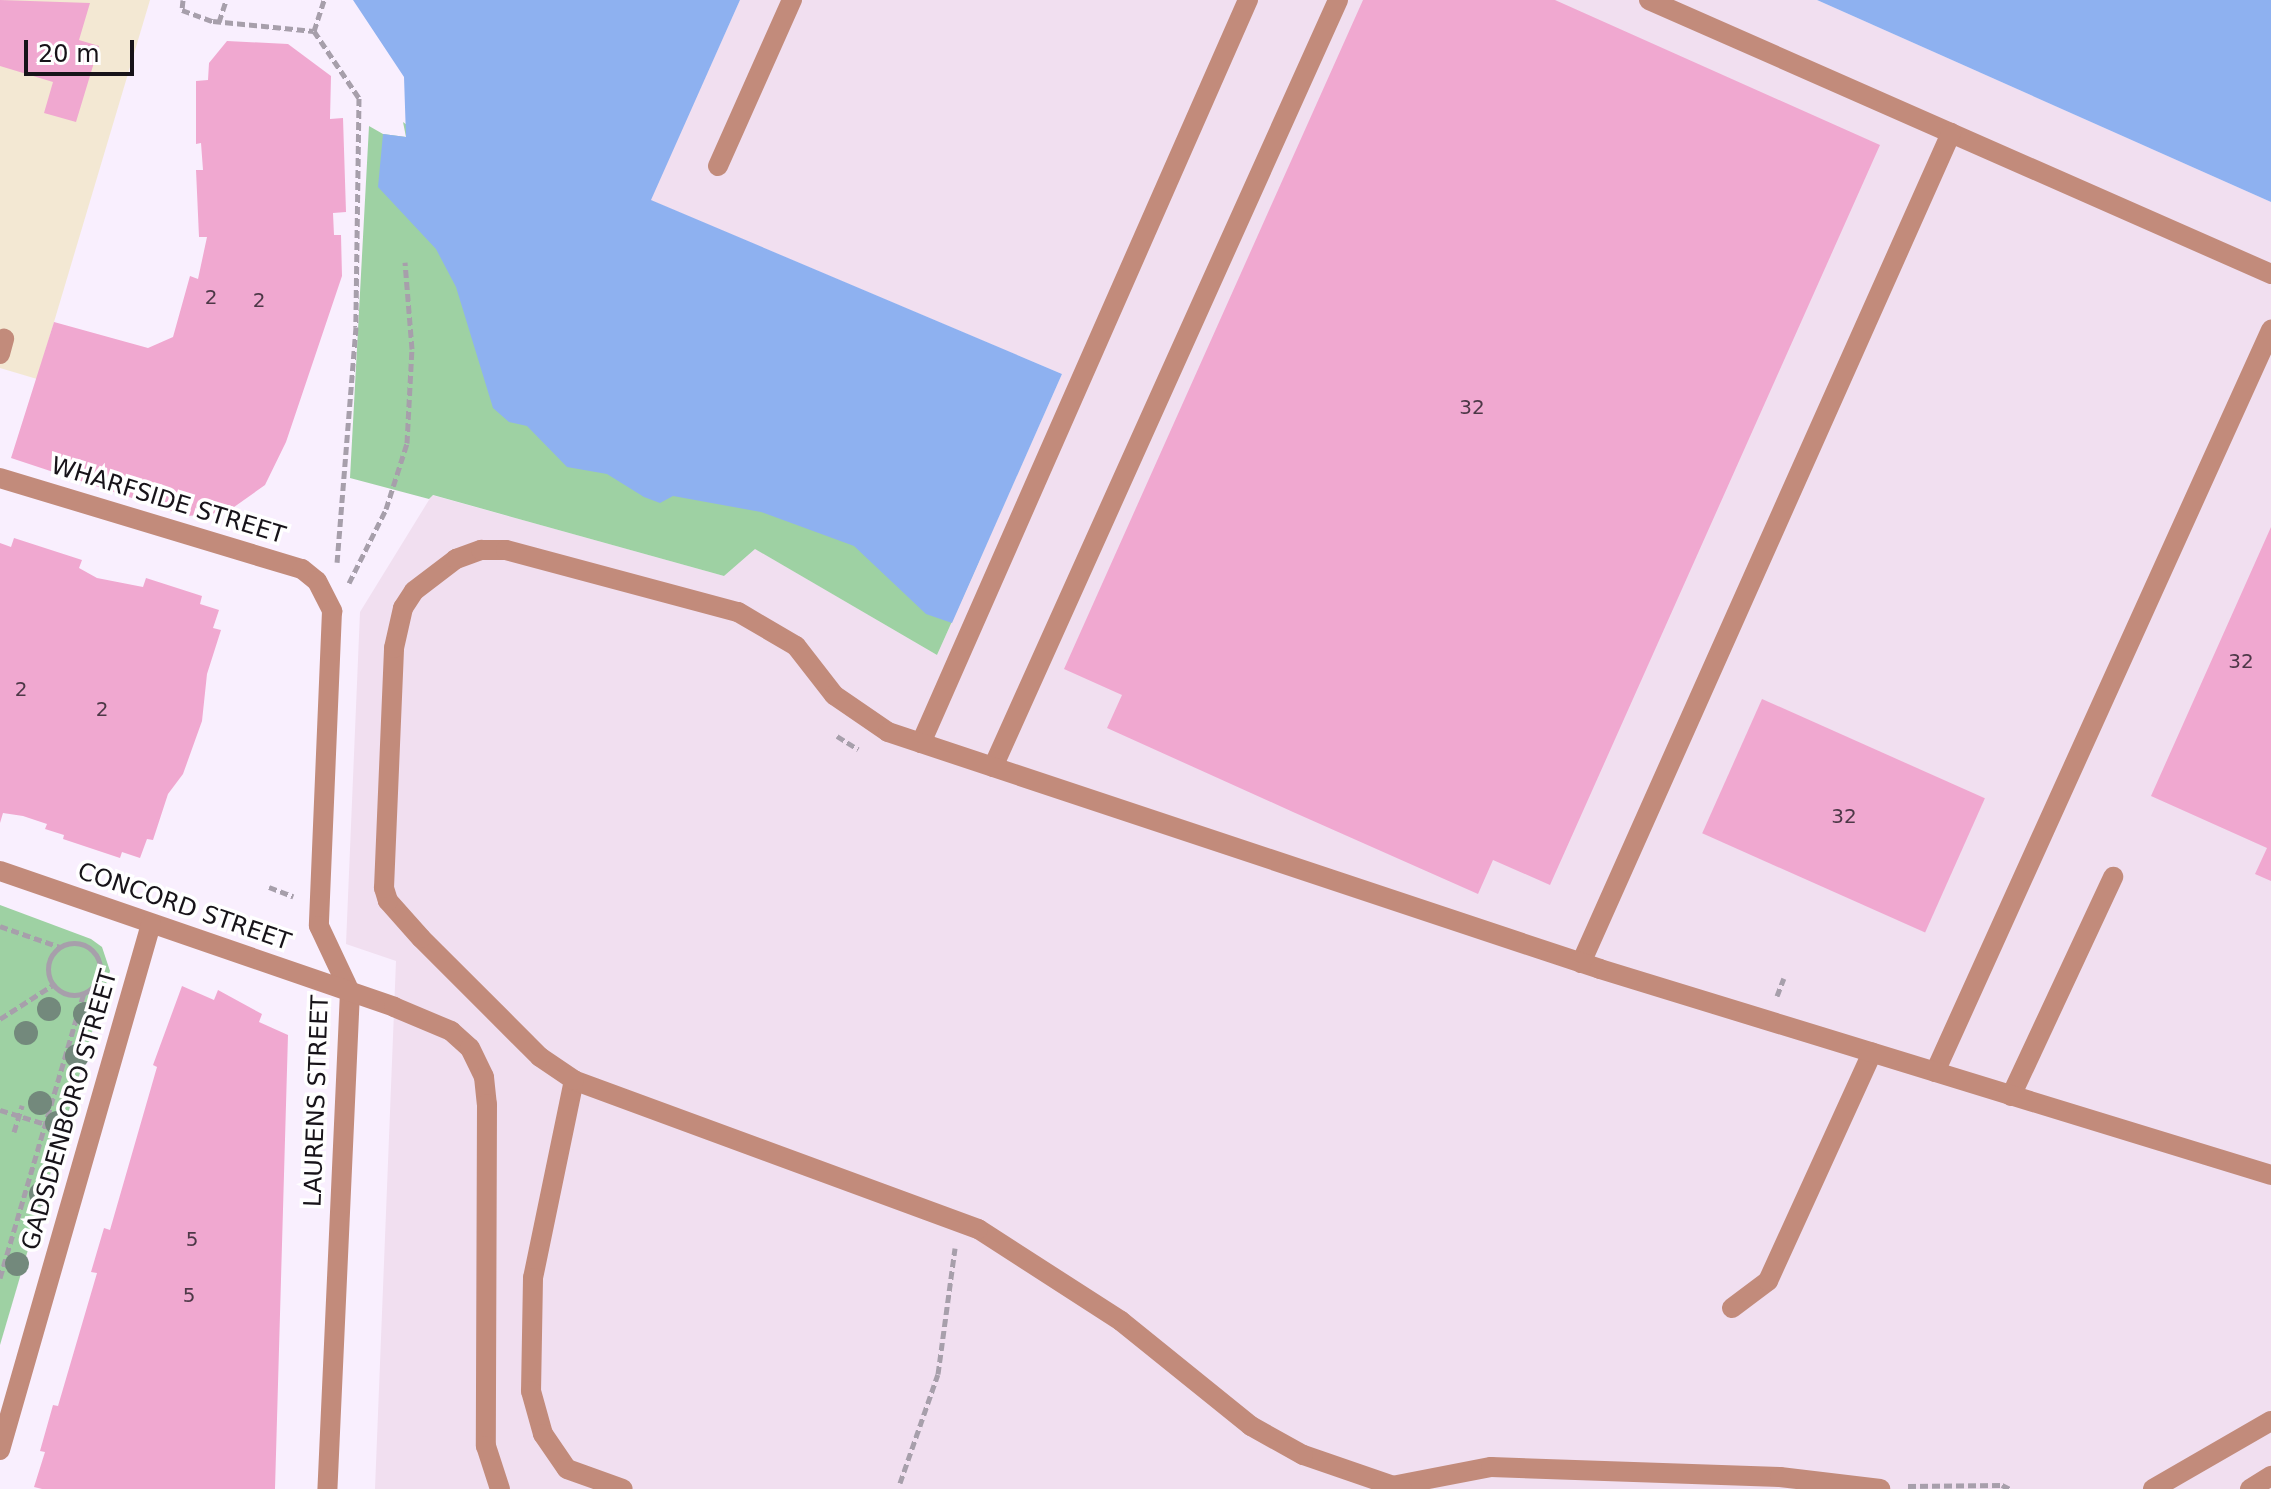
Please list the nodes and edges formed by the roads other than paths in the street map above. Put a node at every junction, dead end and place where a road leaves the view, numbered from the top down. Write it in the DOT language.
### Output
graph roads {
  1 [pos="792,0"];
  2 [pos="1248,0"];
  3 [pos="1338,0"];
  4 [pos="1649,0"];
  5 [pos="1951,133"];
  6 [pos="718,166"];
  7 [pos="2271,274"];
  8 [pos="2271,330"];
  9 [pos="0,478"];
  10 [pos="325,595"];
  11 [pos="921,743"];
  12 [pos="993,767"];
  13 [pos="0,871"];
  14 [pos="2113,877"];
  15 [pos="151,924"];
  16 [pos="1581,963"];
  17 [pos="350,992"];
  18 [pos="1872,1053"];
  19 [pos="1935,1072"];
  20 [pos="574,1080"];
  21 [pos="2011,1096"];
  22 [pos="2271,1175"];
  23 [pos="1732,1308"];
  24 [pos="2271,1421"];
  25 [pos="0,1450"];
  26 [pos="2271,1476"];
  27 [pos="2159,1486"];
  28 [pos="1397,1487"];
  29 [pos="327,1489"];
  30 [pos="500,1489"];
  31 [pos="623,1489"];
  32 [pos="1880,1489"];
  33 [pos="2136,1489"];
  34 [pos="2250,1489"];
  1 -- 6 [label="street"];
  2 -- 11 [label="street"];
  3 -- 12 [label="street"];
  4 -- 5 [label="street"];
  5 -- 7 [label="street"];
  5 -- 16 [label="street"];
  8 -- 19 [label="street"];
  9 -- 10 [label="street, WHARFSIDE STREET"];
  10 -- 17 [label="street, LAURENS STREET"];
  11 -- 12 [label="street"];
  11 -- 20 [label="street"];
  12 -- 16 [label="street"];
  13 -- 15 [label="street, CONCORD STREET"];
  14 -- 21 [label="street"];
  15 -- 17 [label="street, CONCORD STREET"];
  15 -- 25 [label="street, GADSDENBORO STREET"];
  16 -- 18 [label="street"];
  17 -- 29 [label="street, LAURENS STREET"];
  17 -- 30 [label="street, CONCORD STREET"];
  18 -- 19 [label="street"];
  18 -- 23 [label="street"];
  19 -- 21 [label="street"];
  20 -- 28 [label="street"];
  20 -- 31 [label="street"];
  21 -- 22 [label="street"];
  24 -- 27 [label="street"];
  26 -- 34 [label="street"];
  27 -- 33 [label="street"];
  28 -- 32 [label="street"];
}
